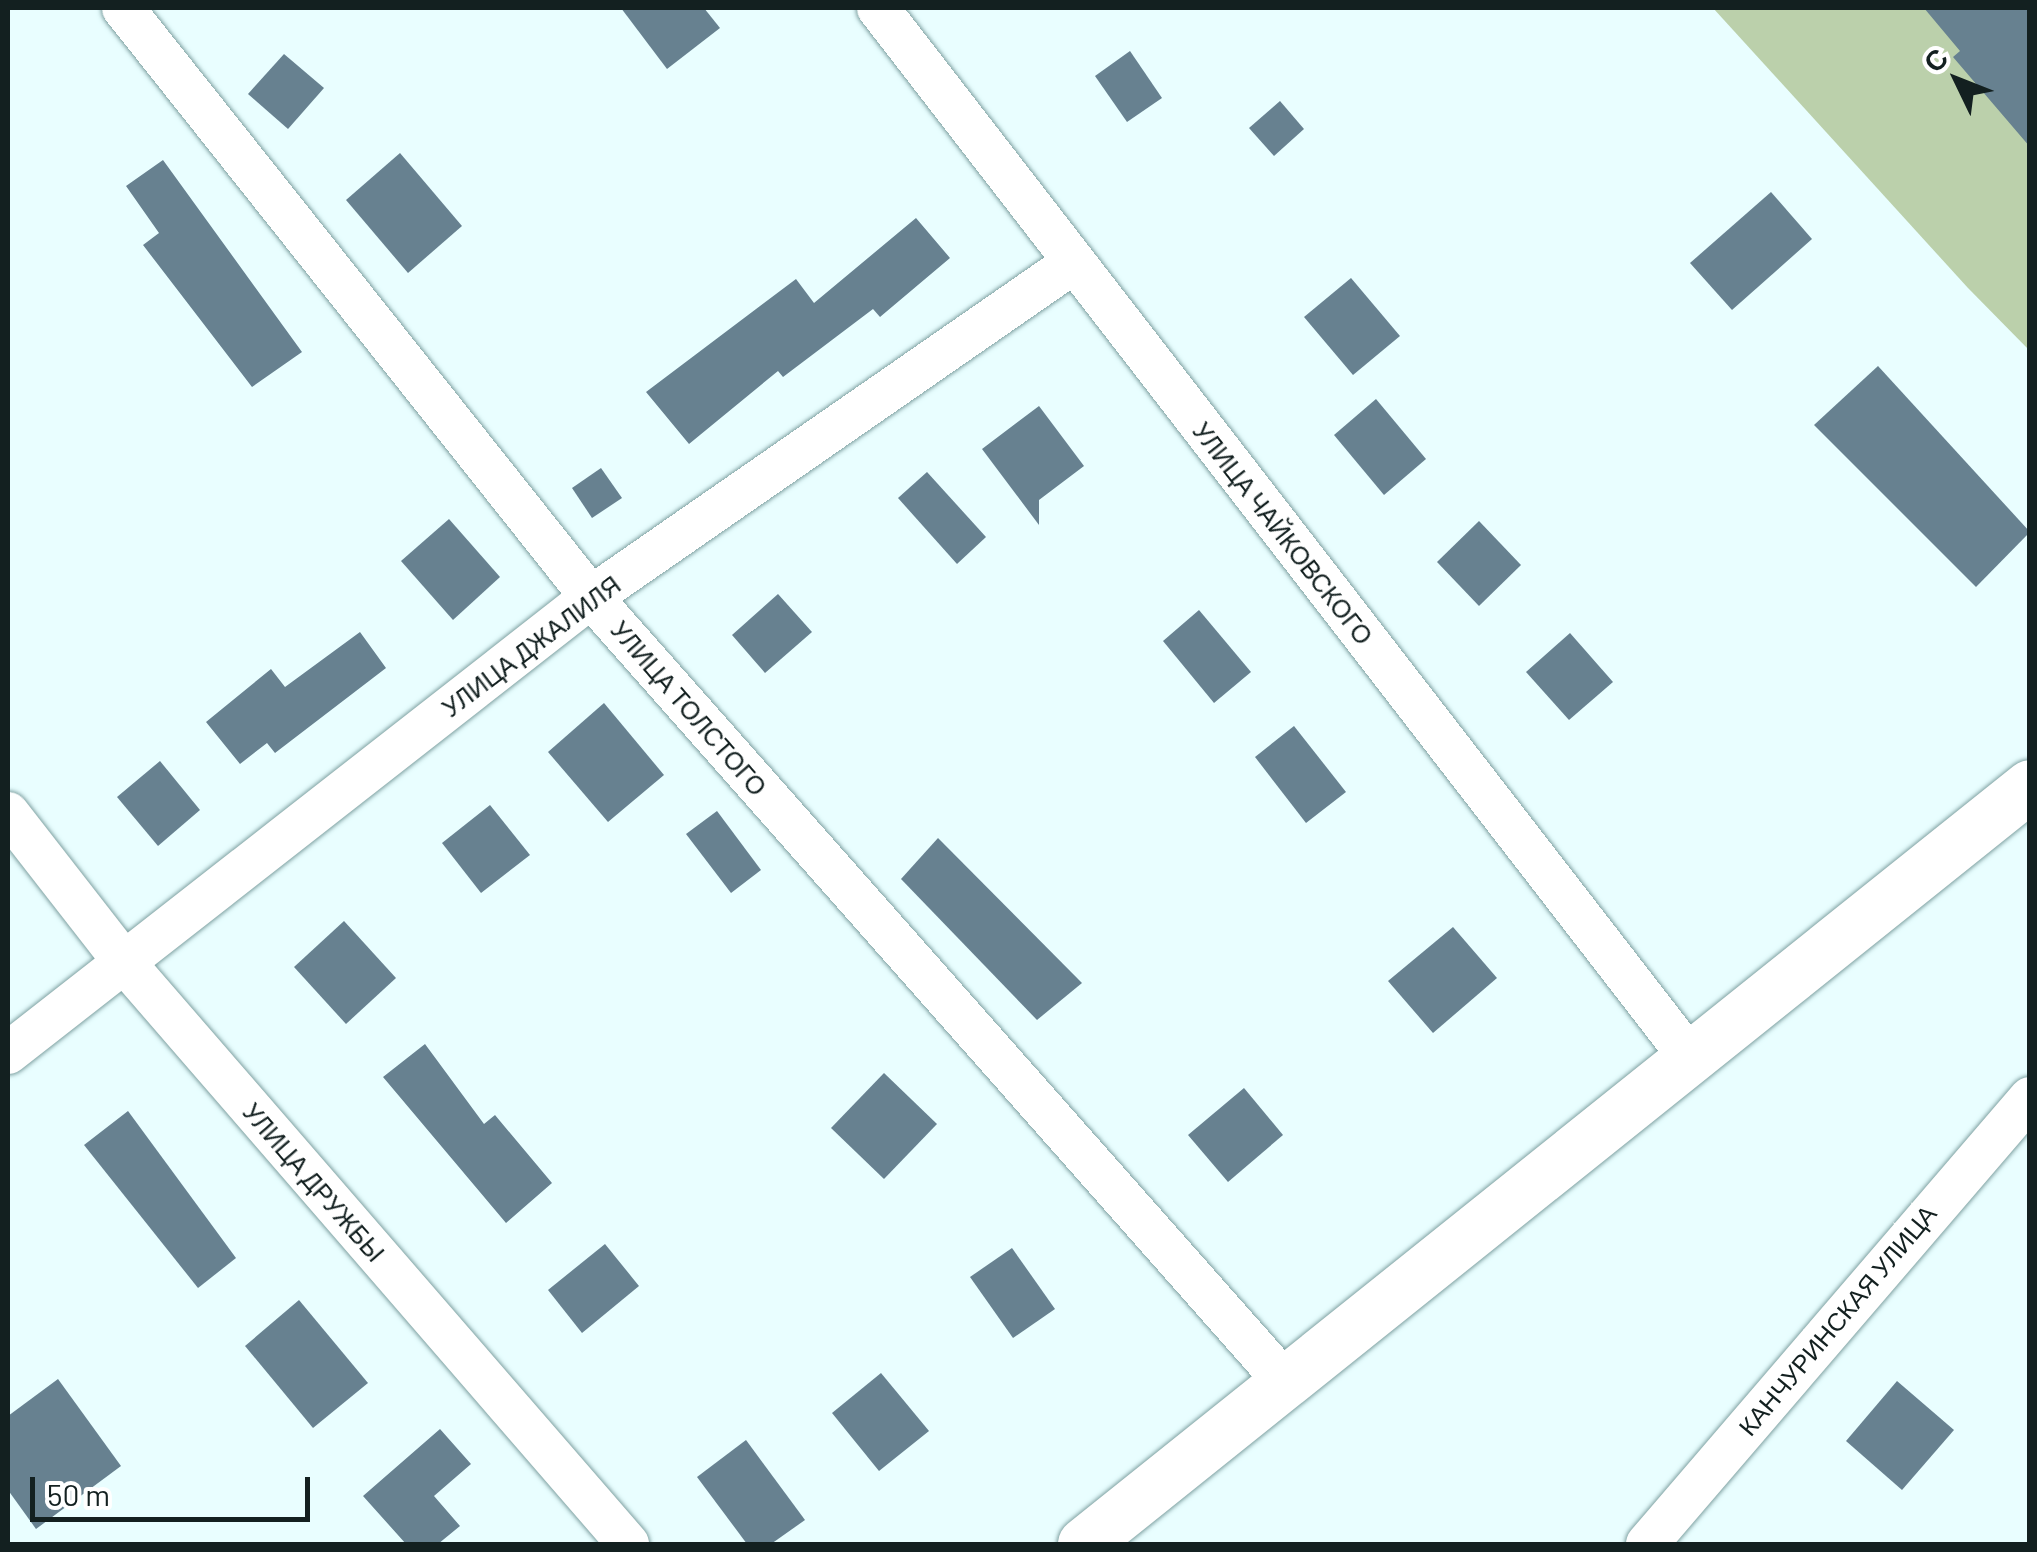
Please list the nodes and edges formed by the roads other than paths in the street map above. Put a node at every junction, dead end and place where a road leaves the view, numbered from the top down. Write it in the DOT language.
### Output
graph roads {
  1 [pos="123,8"];
  2 [pos="878,8"];
  3 [pos="1073,264"];
  4 [pos="591,597"];
  5 [pos="2030,786"];
  6 [pos="8,812"];
  7 [pos="124,962"];
  8 [pos="8,1054"];
  9 [pos="1690,1058"];
  10 [pos="2030,1098"];
  11 [pos="1286,1382"];
  12 [pos="628,1544"];
  13 [pos="1084,1544"];
  14 [pos="1647,1544"];
  1 -- 4 [label="street, УЛИЦА ТОЛСТОГО"];
  2 -- 3 [label="street, УЛИЦА ЧАЙКОВСКОГО"];
  3 -- 4 [label="street, УЛИЦА ДЖАЛИЛЯ"];
  3 -- 9 [label="street, УЛИЦА ЧАЙКОВСКОГО"];
  4 -- 7 [label="street, УЛИЦА ДЖАЛИЛЯ"];
  4 -- 11 [label="street, УЛИЦА ТОЛСТОГО"];
  5 -- 9 [label="main road"];
  6 -- 7 [label="street, УЛИЦА ДРУЖБЫ"];
  7 -- 8 [label="street, УЛИЦА ДЖАЛИЛЯ"];
  7 -- 12 [label="street, УЛИЦА ДРУЖБЫ"];
  9 -- 11 [label="main road"];
  10 -- 14 [label="street, КАНЧУРИНСКАЯ УЛИЦА"];
  11 -- 13 [label="main road"];
}
